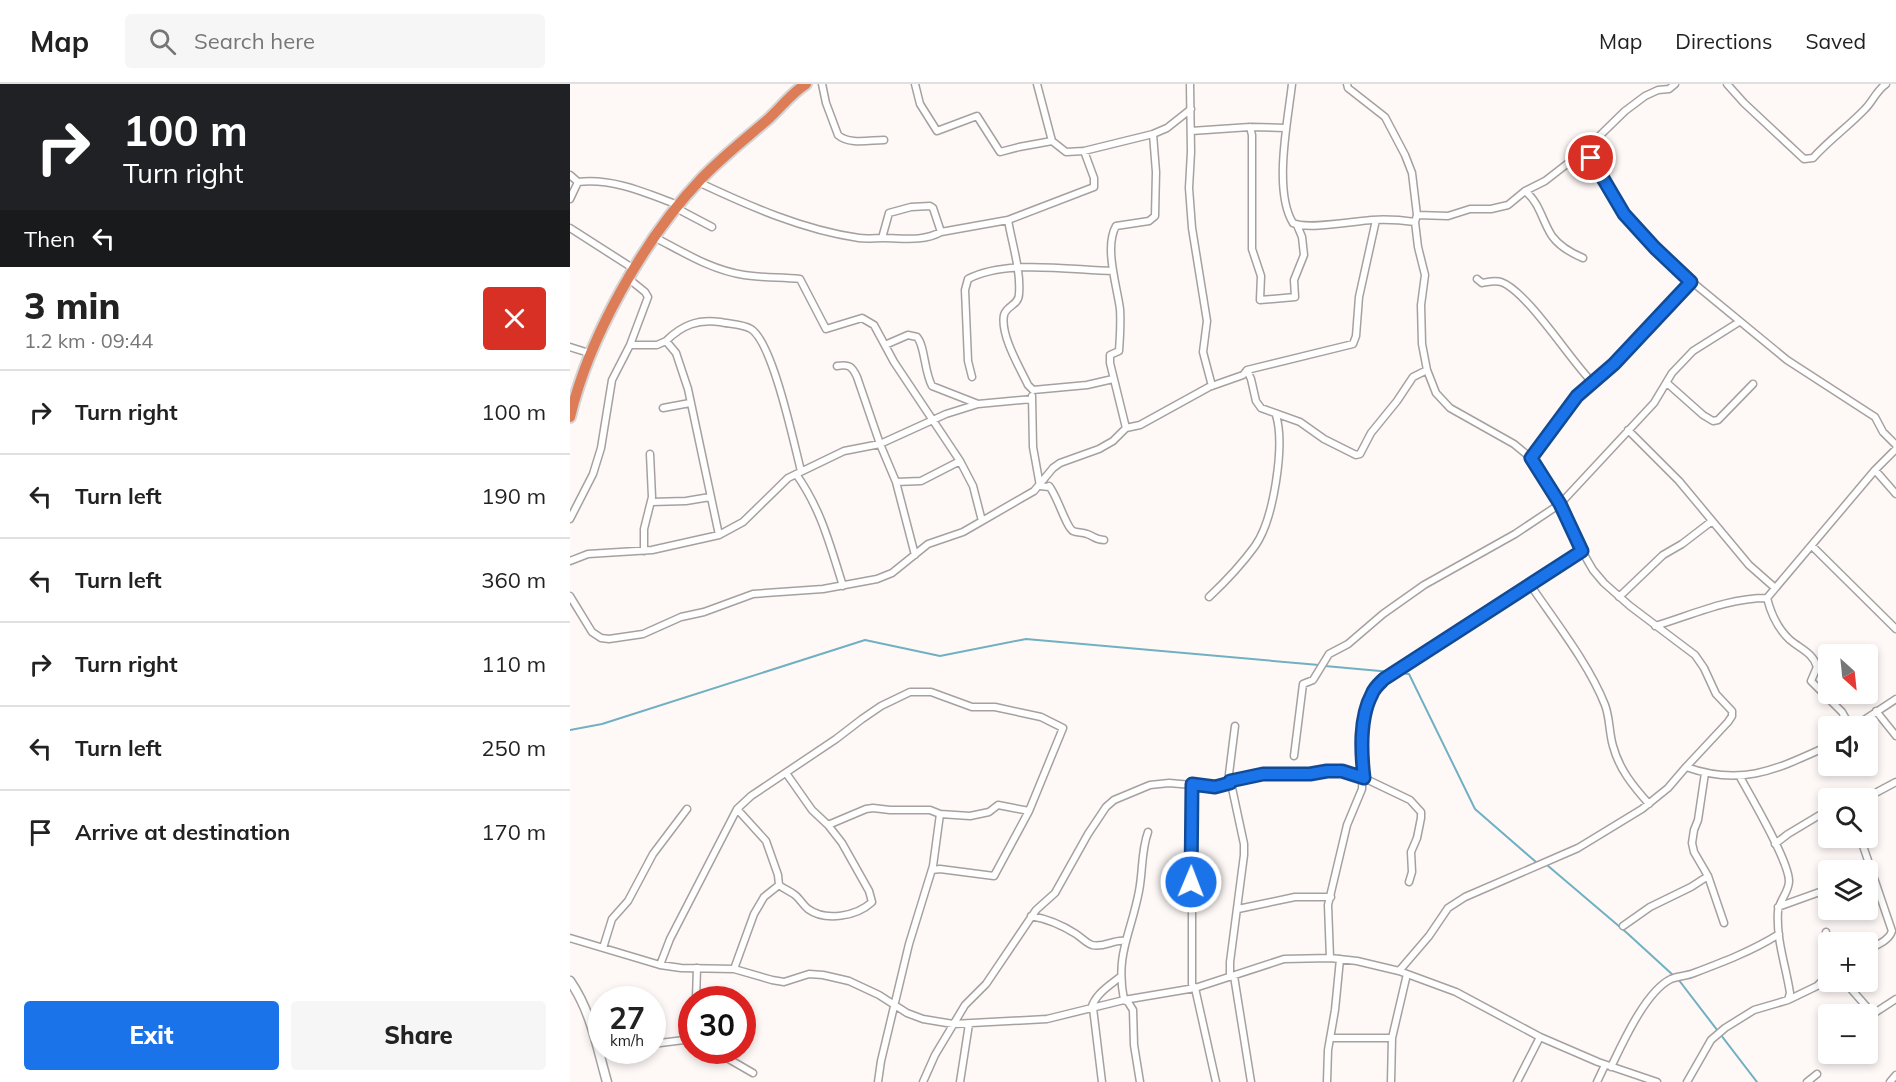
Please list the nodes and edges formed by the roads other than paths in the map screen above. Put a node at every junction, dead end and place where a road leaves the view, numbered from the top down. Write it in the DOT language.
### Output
graph roads {
  1 [pos="806,84"];
  2 [pos="822,84"];
  3 [pos="915,84"];
  4 [pos="1037,84"];
  5 [pos="1190,84"];
  6 [pos="1292,84"];
  7 [pos="1347,84"];
  8 [pos="1675,84"];
  9 [pos="1727,84"];
  10 [pos="1872,84"];
  11 [pos="1886,84"];
  12 [pos="793,89"];
  13 [pos="1878,90"];
  14 [pos="1191,109"];
  15 [pos="1250,127"];
  16 [pos="1286,128"];
  17 [pos="1191,131"];
  18 [pos="1153,134"];
  19 [pos="884,140"];
  20 [pos="1052,141"];
  21 [pos="1084,151"];
  22 [pos="1581,154"];
  23 [pos="570,175"];
  24 [pos="578,182"];
  25 [pos="698,182"];
  26 [pos="1525,191"];
  27 [pos="570,199"];
  28 [pos="677,206"];
  29 [pos="1416,219"];
  30 [pos="1008,220"];
  31 [pos="1376,220"];
  32 [pos="1297,225"];
  33 [pos="712,227"];
  34 [pos="570,228"];
  35 [pos="941,232"];
  36 [pos="654,237"];
  37 [pos="882,238"];
  38 [pos="1583,258"];
  39 [pos="1017,267"];
  40 [pos="1113,271"];
  41 [pos="631,274"];
  42 [pos="1477,279"];
  43 [pos="1691,282"];
  44 [pos="1739,322"];
  45 [pos="666,341"];
  46 [pos="630,345"];
  47 [pos="885,345"];
  48 [pos="570,347"];
  49 [pos="592,354"];
  50 [pos="837,366"];
  51 [pos="1247,370"];
  52 [pos="1427,370"];
  53 [pos="972,377"];
  54 [pos="1113,379"];
  55 [pos="1592,382"];
  56 [pos="1667,383"];
  57 [pos="1753,384"];
  58 [pos="1212,386"];
  59 [pos="1033,390"];
  60 [pos="1032,399"];
  61 [pos="690,403"];
  62 [pos="978,404"];
  63 [pos="663,408"];
  64 [pos="1276,415"];
  65 [pos="570,417"];
  66 [pos="933,420"];
  67 [pos="1126,428"];
  68 [pos="1628,430"];
  69 [pos="880,444"];
  70 [pos="1896,447"];
  71 [pos="650,454"];
  72 [pos="1531,458"];
  73 [pos="960,461"];
  74 [pos="1875,470"];
  75 [pos="798,473"];
  76 [pos="1045,478"];
  77 [pos="896,482"];
  78 [pos="1040,486"];
  79 [pos="1049,487"];
  80 [pos="1896,494"];
  81 [pos="710,497"];
  82 [pos="651,502"];
  83 [pos="1560,504"];
  84 [pos="570,519"];
  85 [pos="982,521"];
  86 [pos="1712,521"];
  87 [pos="719,535"];
  88 [pos="1104,540"];
  89 [pos="1812,546"];
  90 [pos="644,550"];
  91 [pos="1582,551"];
  92 [pos="915,555"];
  93 [pos="570,561"];
  94 [pos="1530,583"];
  95 [pos="843,586"];
  96 [pos="1774,586"];
  97 [pos="570,596"];
  98 [pos="1209,597"];
  99 [pos="1619,597"];
  100 [pos="1767,598"];
  101 [pos="1655,626"];
  102 [pos="1896,629"];
  103 [pos="1896,699"];
  104 [pos="1876,711"];
  105 [pos="1844,716"];
  106 [pos="1869,716"];
  107 [pos="1235,726"];
  108 [pos="1896,736"];
  109 [pos="1818,751"];
  110 [pos="1294,756"];
  111 [pos="1686,766"];
  112 [pos="786,773"];
  113 [pos="1705,774"];
  114 [pos="1740,777"];
  115 [pos="1364,778"];
  116 [pos="1230,782"];
  117 [pos="1896,782"];
  118 [pos="1192,784"];
  119 [pos="1878,792"];
  120 [pos="1649,804"];
  121 [pos="687,809"];
  122 [pos="737,809"];
  123 [pos="1029,811"];
  124 [pos="940,814"];
  125 [pos="1818,816"];
  126 [pos="828,825"];
  127 [pos="1148,832"];
  128 [pos="1775,844"];
  129 [pos="1864,848"];
  130 [pos="932,870"];
  131 [pos="1708,876"];
  132 [pos="1409,882"];
  133 [pos="779,885"];
  134 [pos="1818,893"];
  135 [pos="1331,897"];
  136 [pos="1778,908"];
  137 [pos="1238,909"];
  138 [pos="1031,916"];
  139 [pos="1724,923"];
  140 [pos="1623,926"];
  141 [pos="1779,934"];
  142 [pos="570,938"];
  143 [pos="1125,941"];
  144 [pos="1878,944"];
  145 [pos="603,948"];
  146 [pos="1330,958"];
  147 [pos="1340,959"];
  148 [pos="660,965"];
  149 [pos="697,968"];
  150 [pos="734,969"];
  151 [pos="1399,971"];
  152 [pos="1407,974"];
  153 [pos="1120,977"];
  154 [pos="1232,977"];
  155 [pos="570,981"];
  156 [pos="1818,985"];
  157 [pos="696,986"];
  158 [pos="1195,988"];
  159 [pos="1854,992"];
  160 [pos="1896,999"];
  161 [pos="1124,1000"];
  162 [pos="1788,1000"];
  163 [pos="895,1004"];
  164 [pos="1092,1008"];
  165 [pos="588,1015"];
  166 [pos="952,1024"];
  167 [pos="969,1024"];
  168 [pos="1540,1037"];
  169 [pos="1330,1038"];
  170 [pos="1392,1038"];
  171 [pos="604,1064"];
  172 [pos="737,1064"];
  173 [pos="1608,1066"];
  174 [pos="753,1073"];
  175 [pos="1817,1074"];
  176 [pos="1896,1075"];
  177 [pos="607,1082"];
  178 [pos="878,1082"];
  179 [pos="923,1082"];
  180 [pos="960,1082"];
  181 [pos="1102,1082"];
  182 [pos="1140,1082"];
  183 [pos="1216,1082"];
  184 [pos="1251,1082"];
  185 [pos="1327,1082"];
  186 [pos="1391,1082"];
  187 [pos="1517,1082"];
  188 [pos="1597,1082"];
  189 [pos="1657,1082"];
  190 [pos="1687,1082"];
  191 [pos="1807,1082"];
  192 [pos="1890,1082"];
  1 -- 12 [label="highway"];
  2 -- 19 [label="street"];
  3 -- 20 [label="street"];
  4 -- 20 [label="street"];
  5 -- 14 [label="street"];
  6 -- 16 [label="street"];
  7 -- 29 [label="street"];
  8 -- 22 [label="street"];
  9 -- 13 [label="street"];
  10 -- 13 [label="street"];
  11 -- 13 [label="street"];
  12 -- 25 [label="highway"];
  14 -- 17 [label="street"];
  14 -- 18 [label="street"];
  15 -- 16 [label="street"];
  15 -- 17 [label="street"];
  15 -- 32 [label="street"];
  16 -- 32 [label="street"];
  17 -- 58 [label="street"];
  18 -- 21 [label="street"];
  18 -- 40 [label="street"];
  20 -- 21 [label="street"];
  21 -- 30 [label="street"];
  22 -- 26 [label="street"];
  22 -- 43 [label="street"];
  23 -- 24 [label="street"];
  24 -- 27 [label="street"];
  24 -- 28 [label="street"];
  25 -- 28 [label="highway"];
  25 -- 37 [label="street"];
  26 -- 29 [label="street"];
  26 -- 38 [label="street"];
  28 -- 33 [label="street"];
  28 -- 36 [label="highway"];
  29 -- 31 [label="street"];
  29 -- 52 [label="street"];
  30 -- 35 [label="street"];
  30 -- 39 [label="street"];
  31 -- 32 [label="street"];
  31 -- 51 [label="street"];
  34 -- 41 [label="street"];
  35 -- 37 [label="street"];
  35 -- 37 [label="street"];
  36 -- 41 [label="highway"];
  36 -- 47 [label="street"];
  39 -- 40 [label="street"];
  39 -- 53 [label="street"];
  39 -- 59 [label="street"];
  40 -- 54 [label="street"];
  41 -- 46 [label="street"];
  41 -- 49 [label="highway"];
  42 -- 55 [label="street"];
  43 -- 44 [label="street"];
  43 -- 55 [label="street"];
  44 -- 56 [label="street"];
  44 -- 70 [label="street"];
  45 -- 46 [label="street"];
  45 -- 61 [label="street"];
  45 -- 75 [label="street"];
  46 -- 84 [label="street"];
  47 -- 62 [label="street"];
  47 -- 66 [label="street"];
  48 -- 49 [label="street"];
  49 -- 65 [label="highway"];
  50 -- 69 [label="street"];
  51 -- 58 [label="street"];
  51 -- 64 [label="street"];
  52 -- 64 [label="street"];
  52 -- 72 [label="street"];
  54 -- 59 [label="street"];
  54 -- 67 [label="street"];
  55 -- 72 [label="street"];
  56 -- 57 [label="street"];
  56 -- 68 [label="street"];
  58 -- 67 [label="street"];
  59 -- 60 [label="street"];
  60 -- 62 [label="street"];
  60 -- 78 [label="street"];
  61 -- 63 [label="street"];
  61 -- 81 [label="street"];
  62 -- 66 [label="street"];
  64 -- 98 [label="street"];
  66 -- 69 [label="street"];
  66 -- 73 [label="street"];
  67 -- 76 [label="street"];
  68 -- 83 [label="street"];
  68 -- 86 [label="street"];
  69 -- 75 [label="street"];
  69 -- 77 [label="street"];
  70 -- 74 [label="street"];
  71 -- 82 [label="street"];
  72 -- 83 [label="street"];
  73 -- 77 [label="street"];
  73 -- 85 [label="street"];
  74 -- 80 [label="street"];
  74 -- 89 [label="street"];
  75 -- 87 [label="street"];
  75 -- 95 [label="street"];
  76 -- 78 [label="street"];
  76 -- 79 [label="street"];
  77 -- 92 [label="street"];
  78 -- 79 [label="street"];
  78 -- 85 [label="street"];
  79 -- 88 [label="street"];
  81 -- 82 [label="street"];
  81 -- 87 [label="street"];
  82 -- 90 [label="street"];
  83 -- 91 [label="street"];
  83 -- 110 [label="street"];
  85 -- 92 [label="street"];
  86 -- 96 [label="street"];
  86 -- 99 [label="street"];
  87 -- 90 [label="street"];
  89 -- 96 [label="street"];
  89 -- 102 [label="street"];
  90 -- 93 [label="street"];
  91 -- 94 [label="street"];
  91 -- 99 [label="street"];
  92 -- 95 [label="street"];
  94 -- 115 [label="street"];
  94 -- 120 [label="street"];
  95 -- 97 [label="street"];
  96 -- 100 [label="street"];
  99 -- 101 [label="street"];
  100 -- 101 [label="street"];
  100 -- 105 [label="street"];
  101 -- 111 [label="street"];
  103 -- 104 [label="street"];
  104 -- 106 [label="street"];
  104 -- 108 [label="street"];
  107 -- 116 [label="street"];
  109 -- 114 [label="street"];
  111 -- 113 [label="street"];
  111 -- 120 [label="street"];
  112 -- 122 [label="street"];
  112 -- 123 [label="street"];
  112 -- 126 [label="street"];
  113 -- 114 [label="street"];
  113 -- 131 [label="street"];
  114 -- 128 [label="street"];
  115 -- 116 [label="street"];
  115 -- 132 [label="street"];
  115 -- 135 [label="street"];
  116 -- 118 [label="street"];
  116 -- 137 [label="street"];
  117 -- 119 [label="street"];
  118 -- 138 [label="street"];
  118 -- 158 [label="street"];
  120 -- 151 [label="street"];
  121 -- 145 [label="street"];
  122 -- 133 [label="street"];
  122 -- 148 [label="street"];
  123 -- 124 [label="street"];
  123 -- 130 [label="street"];
  124 -- 126 [label="street"];
  124 -- 130 [label="street"];
  125 -- 128 [label="street"];
  126 -- 133 [label="street"];
  127 -- 143 [label="street"];
  128 -- 136 [label="street"];
  129 -- 144 [label="street"];
  130 -- 163 [label="street"];
  131 -- 139 [label="street"];
  131 -- 140 [label="street"];
  133 -- 150 [label="street"];
  134 -- 136 [label="street"];
  135 -- 137 [label="street"];
  135 -- 146 [label="street"];
  136 -- 141 [label="street"];
  137 -- 154 [label="street"];
  138 -- 143 [label="street"];
  138 -- 166 [label="street"];
  141 -- 162 [label="street"];
  141 -- 173 [label="street"];
  142 -- 145 [label="street"];
  143 -- 153 [label="street"];
  145 -- 148 [label="street"];
  146 -- 147 [label="street"];
  146 -- 154 [label="street"];
  147 -- 151 [label="street"];
  147 -- 169 [label="street"];
  148 -- 149 [label="street"];
  149 -- 150 [label="street"];
  149 -- 157 [label="street"];
  150 -- 163 [label="street"];
  151 -- 152 [label="street"];
  152 -- 168 [label="street"];
  152 -- 170 [label="street"];
  153 -- 161 [label="street"];
  153 -- 164 [label="street"];
  154 -- 158 [label="street"];
  154 -- 184 [label="street"];
  155 -- 165 [label="main road"];
  156 -- 162 [label="street"];
  158 -- 161 [label="street"];
  158 -- 183 [label="street"];
  159 -- 160 [label="street"];
  161 -- 164 [label="street"];
  161 -- 182 [label="street"];
  162 -- 190 [label="street"];
  163 -- 166 [label="street"];
  163 -- 178 [label="street"];
  164 -- 167 [label="street"];
  164 -- 181 [label="street"];
  166 -- 167 [label="street"];
  166 -- 179 [label="street"];
  167 -- 180 [label="street"];
  168 -- 173 [label="street"];
  168 -- 187 [label="street"];
  169 -- 170 [label="street"];
  169 -- 185 [label="street"];
  170 -- 186 [label="street"];
  171 -- 177 [label="main road"];
  172 -- 174 [label="street"];
  173 -- 188 [label="street"];
  173 -- 189 [label="street"];
  175 -- 191 [label="street"];
  176 -- 192 [label="street"];
}
